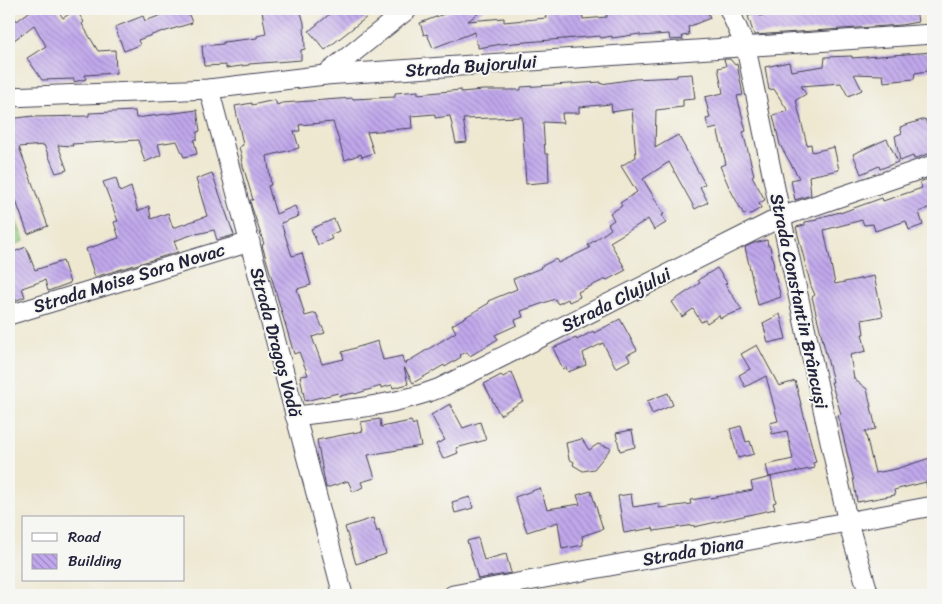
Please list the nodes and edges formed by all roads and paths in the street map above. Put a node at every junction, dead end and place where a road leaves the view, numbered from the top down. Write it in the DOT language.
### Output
graph roads {
  1 [pos="408,9"];
  2 [pos="728,9"];
  3 [pos="933,34"];
  4 [pos="746,48"];
  5 [pos="325,75"];
  6 [pos="209,89"];
  7 [pos="9,97"];
  8 [pos="933,165"];
  9 [pos="781,217"];
  10 [pos="250,242"];
  11 [pos="9,314"];
  12 [pos="295,416"];
  13 [pos="933,506"];
  14 [pos="848,523"];
  15 [pos="344,595"];
  16 [pos="453,595"];
  17 [pos="869,595"];
  1 -- 5 [label="street"];
  2 -- 4 [label="street, Strada Constantin Brâncuși"];
  3 -- 4 [label="street, Strada Bujorului"];
  4 -- 5 [label="street, Strada Bujorului"];
  4 -- 9 [label="street, Strada Constantin Brâncuși"];
  5 -- 6 [label="street, Strada Bujorului"];
  6 -- 7 [label="street, Strada Bujorului"];
  6 -- 10 [label="street, Strada Dragoș Vodă"];
  8 -- 9 [label="street, Strada Clujului"];
  9 -- 12 [label="street, Strada Clujului"];
  9 -- 14 [label="street, Strada Constantin Brâncuși"];
  10 -- 11 [label="street, Strada Moise Sora Novac"];
  10 -- 12 [label="street, Strada Dragoș Vodă"];
  12 -- 15 [label="street, Strada Dragoș Vodă"];
  13 -- 14 [label="street, Strada Diana"];
  14 -- 16 [label="street, Strada Diana"];
  14 -- 17 [label="street, Strada Constantin Brâncuși"];
}
